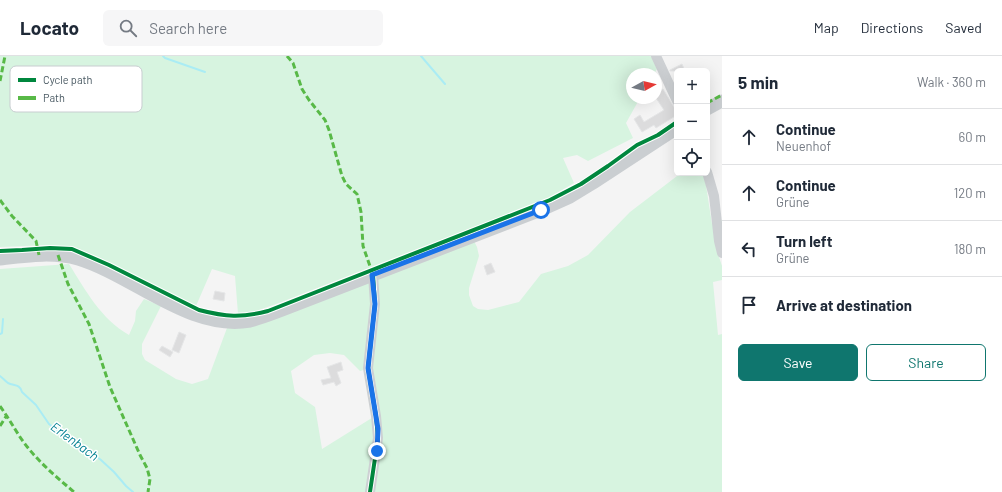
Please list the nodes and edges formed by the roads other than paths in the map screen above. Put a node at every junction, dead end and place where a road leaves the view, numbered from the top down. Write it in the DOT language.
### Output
graph roads {
  1 [pos="656,56"];
  2 [pos="674,95"];
  3 [pos="722,101"];
  4 [pos="710,107"];
  5 [pos="674,130"];
  6 [pos="708,176"];
  7 [pos="722,253"];
  8 [pos="0,259"];
  9 [pos="372,275"];
  10 [pos="370,492"];
  1 -- 2 [label="street"];
  3 -- 4 [label="main road"];
  5 -- 9 [label="main road"];
  6 -- 7 [label="street"];
  8 -- 9 [label="main road"];
  9 -- 10 [label="street"];
}
